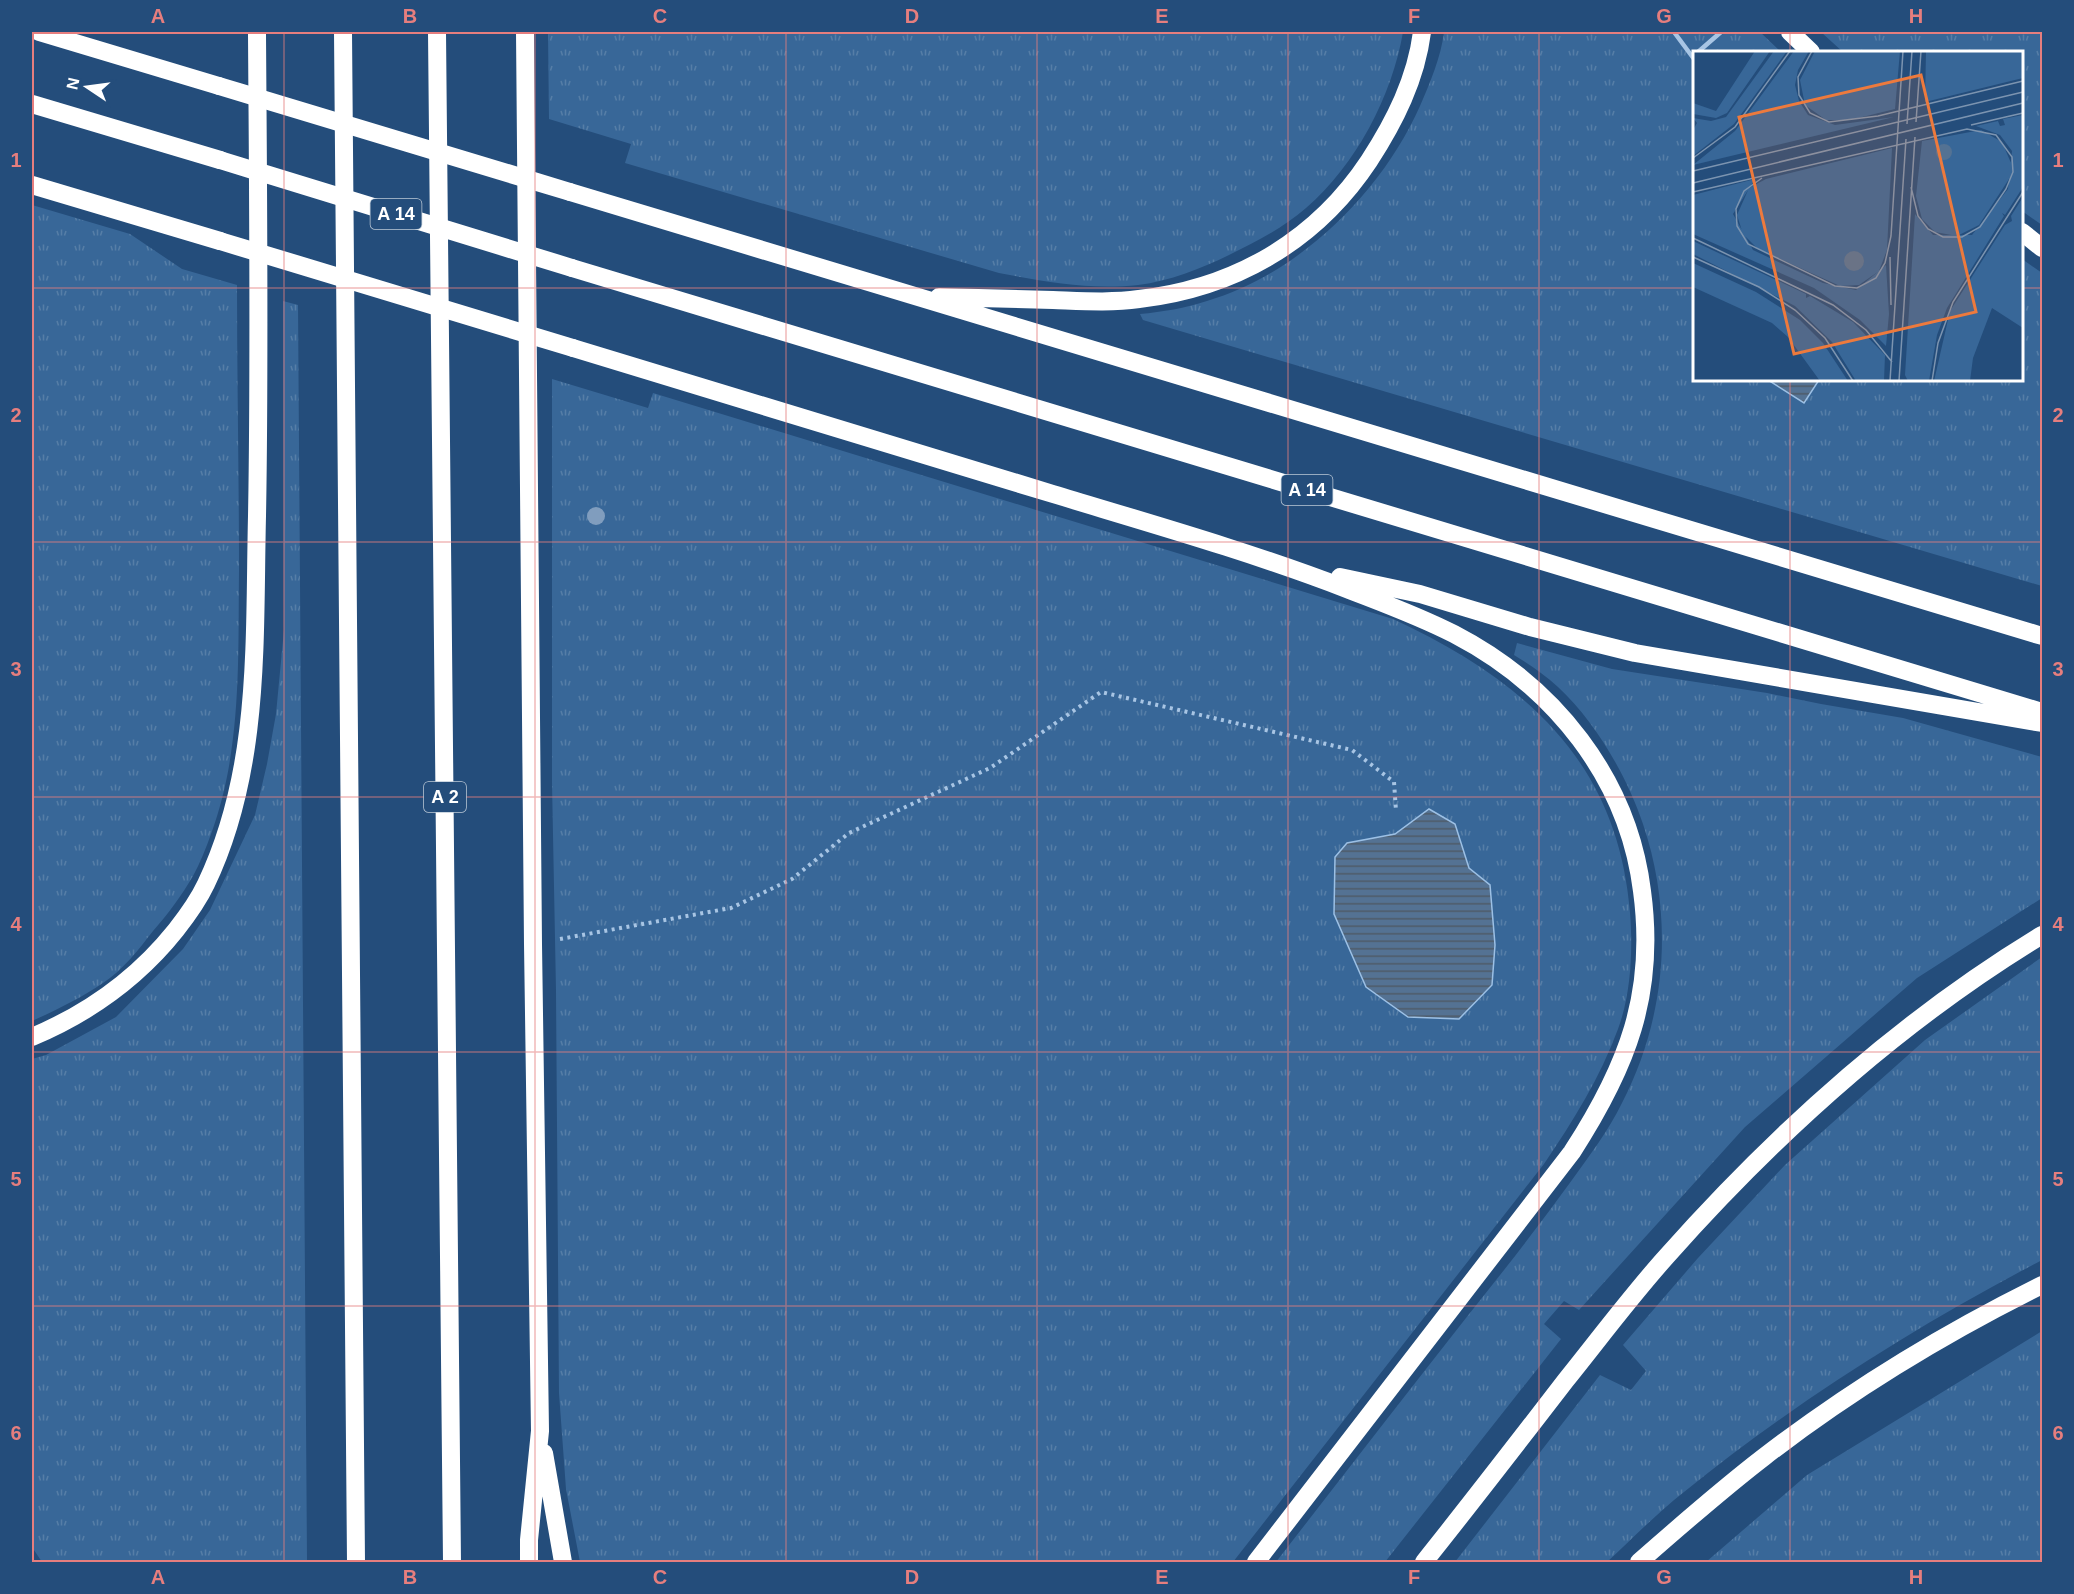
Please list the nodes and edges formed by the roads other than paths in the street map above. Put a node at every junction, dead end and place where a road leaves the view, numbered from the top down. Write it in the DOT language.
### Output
graph roads {
  1 [pos="39,32"];
  2 [pos="257,32"];
  3 [pos="343,32"];
  4 [pos="437,32"];
  5 [pos="525,32"];
  6 [pos="1422,32"];
  7 [pos="1674,32"];
  8 [pos="1721,32"];
  9 [pos="1790,32"];
  10 [pos="1699,51"];
  11 [pos="1811,51"];
  12 [pos="1693,56"];
  13 [pos="32,104"];
  14 [pos="32,185"];
  15 [pos="2023,233"];
  16 [pos="2043,248"];
  17 [pos="914,296"];
  18 [pos="1285,565"];
  19 [pos="2043,636"];
  20 [pos="2043,712"];
  21 [pos="2043,723"];
  22 [pos="2043,935"];
  23 [pos="32,1037"];
  24 [pos="2043,1285"];
  25 [pos="540,1431"];
  26 [pos="356,1563"];
  27 [pos="452,1563"];
  28 [pos="529,1563"];
  29 [pos="563,1563"];
  30 [pos="1256,1563"];
  31 [pos="1424,1563"];
  32 [pos="1640,1563"];
  1 -- 17 [label="highway, bridge"];
  2 -- 23 [label="highway"];
  3 -- 26 [label="highway"];
  4 -- 27 [label="highway, A 2"];
  5 -- 25 [label="highway"];
  6 -- 17 [label="highway"];
  7 -- 12 [label="lane"];
  8 -- 10 [label="lane"];
  9 -- 11 [label="highway"];
  13 -- 20 [label="highway, A 14, bridge"];
  14 -- 18 [label="highway, bridge"];
  15 -- 16 [label="highway"];
  17 -- 19 [label="highway"];
  18 -- 21 [label="highway"];
  18 -- 30 [label="highway"];
  22 -- 31 [label="highway"];
  24 -- 32 [label="highway"];
  25 -- 28 [label="highway"];
  25 -- 29 [label="highway"];
}
